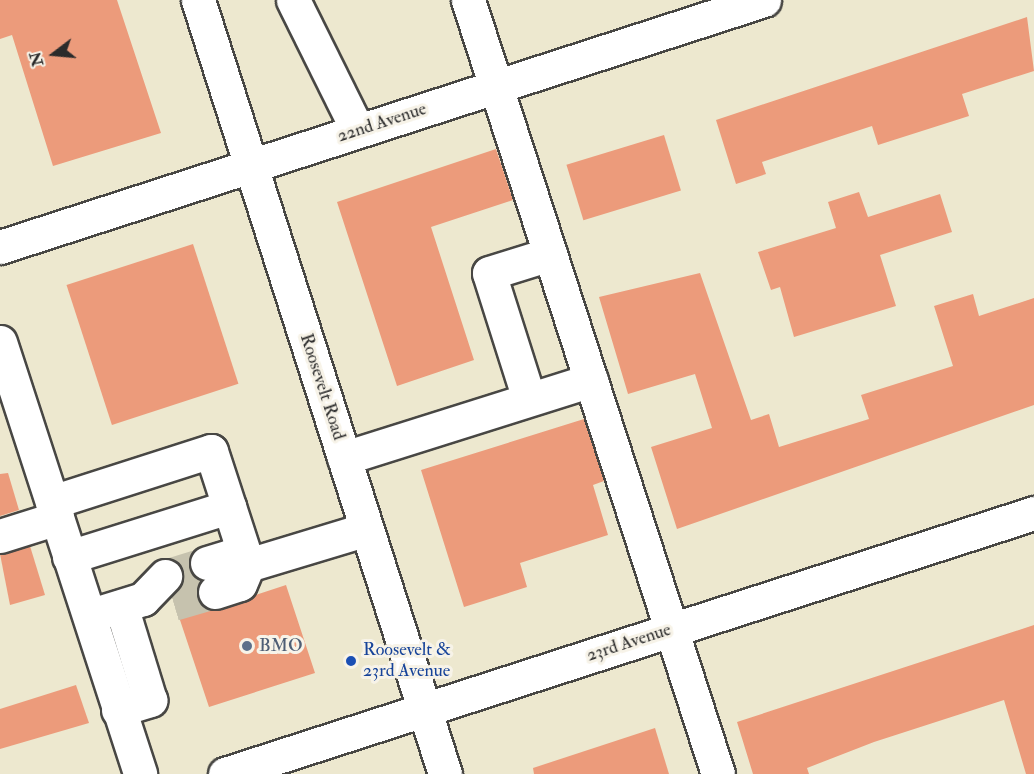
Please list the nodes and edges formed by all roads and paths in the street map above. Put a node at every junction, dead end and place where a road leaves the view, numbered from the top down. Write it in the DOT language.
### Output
graph roads {
  1 [pos="198,0"];
  2 [pos="293,0"];
  3 [pos="468,0"];
  4 [pos="764,0"];
  5 [pos="496,86"];
  6 [pos="358,131"];
  7 [pos="251,165"];
  8 [pos="0,247"];
  9 [pos="550,254"];
  10 [pos="0,342"];
  11 [pos="591,380"];
  12 [pos="529,399"];
  13 [pos="344,458"];
  14 [pos="230,507"];
  15 [pos="54,510"];
  16 [pos="1034,513"];
  17 [pos="367,528"];
  18 [pos="0,536"];
  19 [pos="69,557"];
  20 [pos="248,565"];
  21 [pos="211,577"];
  22 [pos="88,616"];
  23 [pos="671,630"];
  24 [pos="425,709"];
  25 [pos="118,710"];
  26 [pos="140,774"];
  27 [pos="225,774"];
  28 [pos="446,774"];
  29 [pos="718,774"];
  1 -- 7 [label="street, Roosevelt Road"];
  2 -- 6 [label="street"];
  3 -- 5 [label="street"];
  4 -- 5 [label="street, 22nd Avenue"];
  5 -- 6 [label="street, 22nd Avenue"];
  5 -- 9 [label="street"];
  6 -- 7 [label="street, 22nd Avenue"];
  7 -- 8 [label="street, 22nd Avenue"];
  7 -- 13 [label="street, Roosevelt Road"];
  9 -- 11 [label="street"];
  9 -- 12 [label="street"];
  10 -- 15 [label="street"];
  11 -- 12 [label="street"];
  11 -- 23 [label="street"];
  12 -- 13 [label="street"];
  13 -- 17 [label="street, Roosevelt Road"];
  14 -- 15 [label="street"];
  14 -- 19 [label="street"];
  14 -- 20 [label="street"];
  15 -- 18 [label="street"];
  15 -- 19 [label="street"];
  16 -- 23 [label="street, 23rd Avenue"];
  17 -- 20 [label="street"];
  17 -- 24 [label="street, Roosevelt Road"];
  19 -- 22 [label="street"];
  20 -- 21 [label="street"];
  22 -- 25 [label="street"];
  22 -- 25 [label="street"];
  23 -- 24 [label="street, 23rd Avenue"];
  23 -- 29 [label="street"];
  24 -- 27 [label="street, 23rd Avenue"];
  24 -- 28 [label="street, Roosevelt Road"];
  25 -- 26 [label="street"];
}
